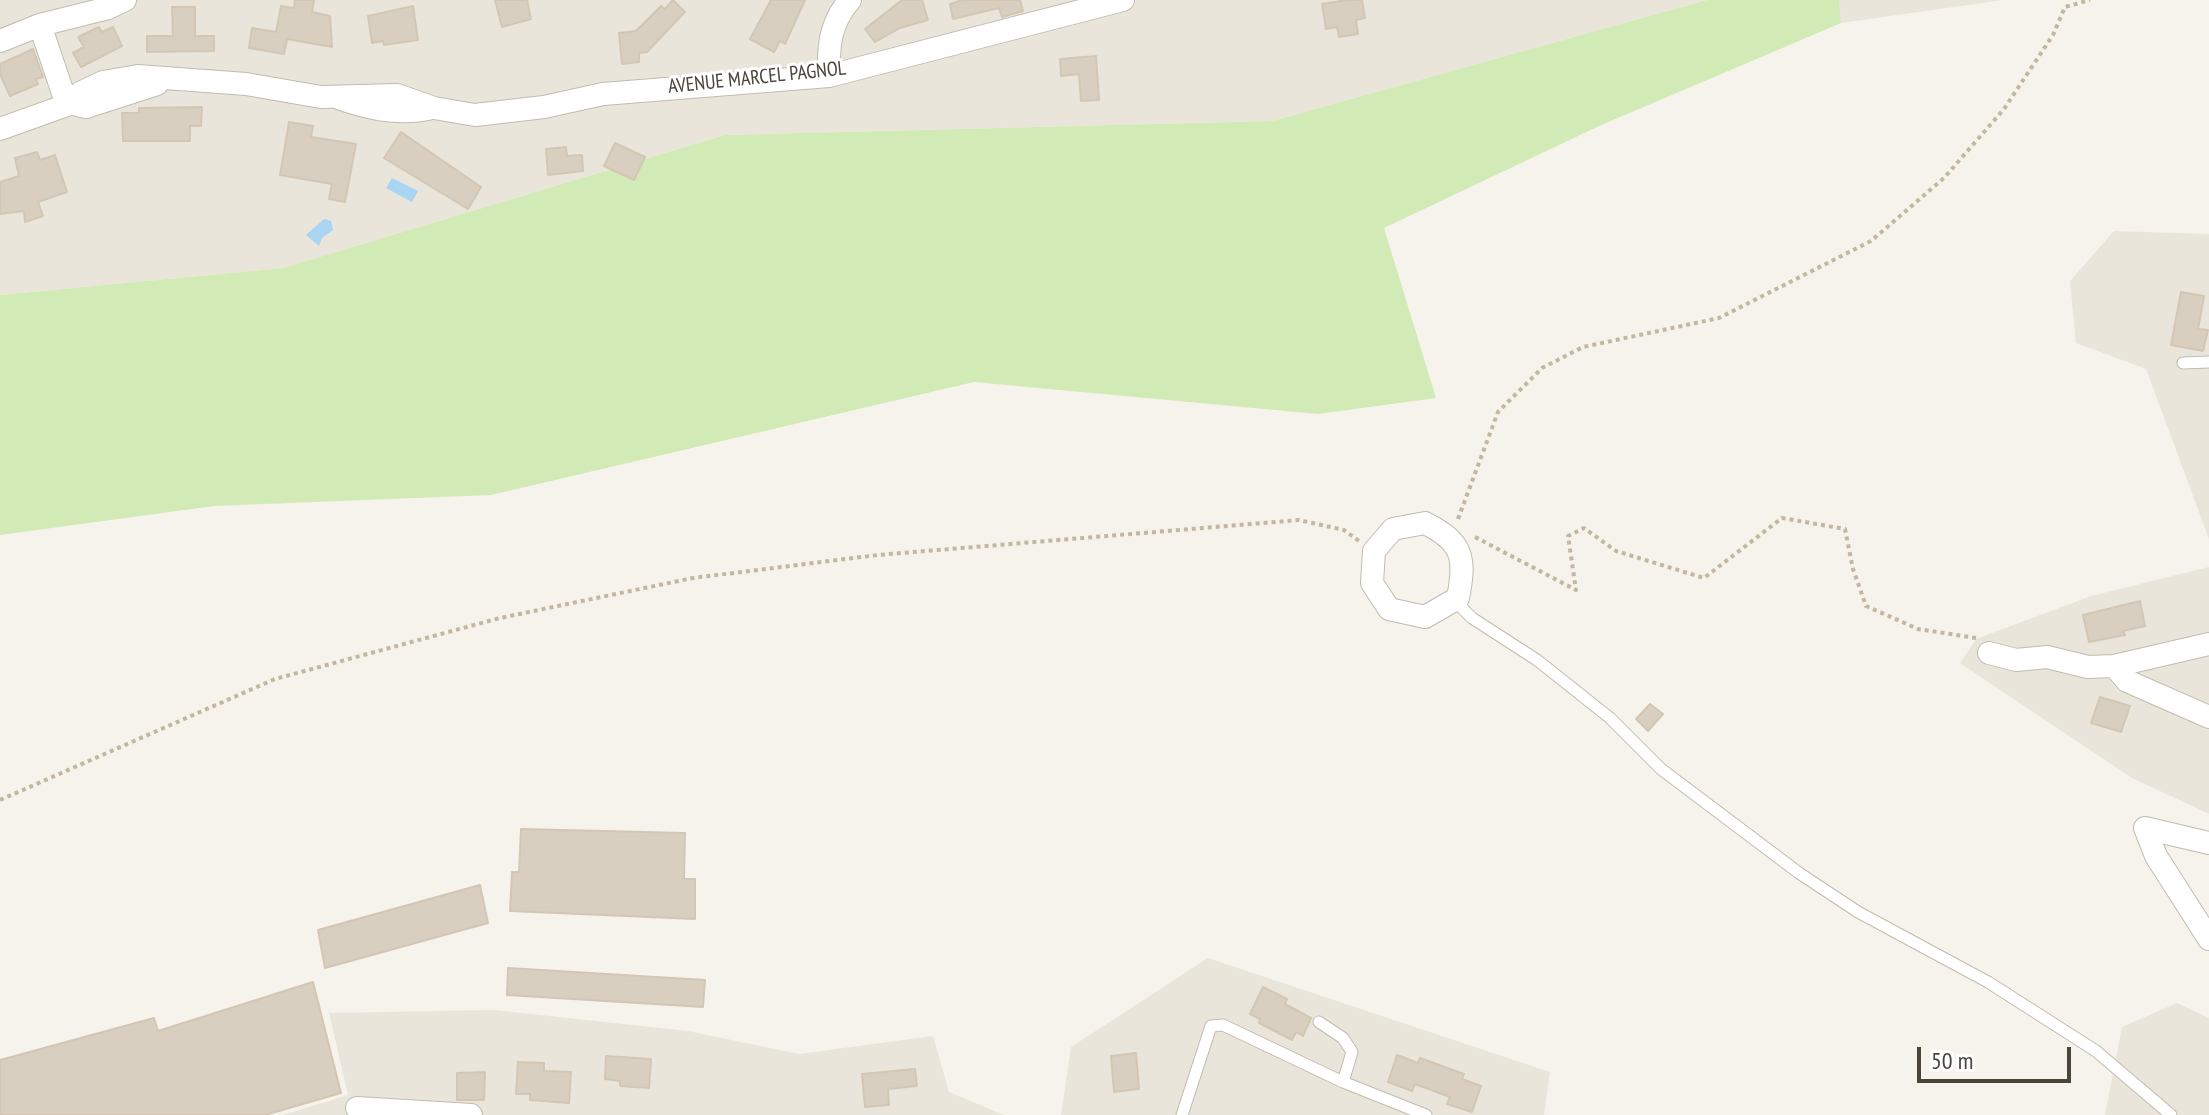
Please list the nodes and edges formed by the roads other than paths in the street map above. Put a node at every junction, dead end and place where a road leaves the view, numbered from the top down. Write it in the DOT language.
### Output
graph roads {
  1 [pos="125,0"];
  2 [pos="850,0"];
  3 [pos="1123,0"];
  4 [pos="40,25"];
  5 [pos="0,41"];
  6 [pos="829,76"];
  7 [pos="69,104"];
  8 [pos="0,129"];
  9 [pos="2209,362"];
  10 [pos="2183,363"];
  11 [pos="1454,600"];
  12 [pos="2209,644"];
  13 [pos="1984,646"];
  14 [pos="2114,666"];
  15 [pos="2209,717"];
  16 [pos="2209,843"];
  17 [pos="2209,939"];
  18 [pos="1319,1022"];
  19 [pos="1343,1082"];
  20 [pos="357,1108"];
  21 [pos="471,1115"];
  22 [pos="1182,1115"];
  23 [pos="1426,1115"];
  24 [pos="2171,1115"];
  1 -- 4 [label="street"];
  2 -- 6 [label="street"];
  3 -- 6 [label="street, AVENUE MARCEL PAGNOL"];
  4 -- 5 [label="street"];
  4 -- 7 [label="street"];
  6 -- 7 [label="street, AVENUE MARCEL PAGNOL"];
  7 -- 8 [label="street, AVENUE MARCEL PAGNOL"];
  9 -- 10 [label="lane"];
  11 -- 11 [label="street"];
  11 -- 24 [label="lane"];
  12 -- 14 [label="street"];
  13 -- 14 [label="street"];
  14 -- 15 [label="street"];
  16 -- 17 [label="street"];
  18 -- 19 [label="lane"];
  19 -- 22 [label="lane"];
  19 -- 23 [label="lane"];
  20 -- 21 [label="street"];
}
